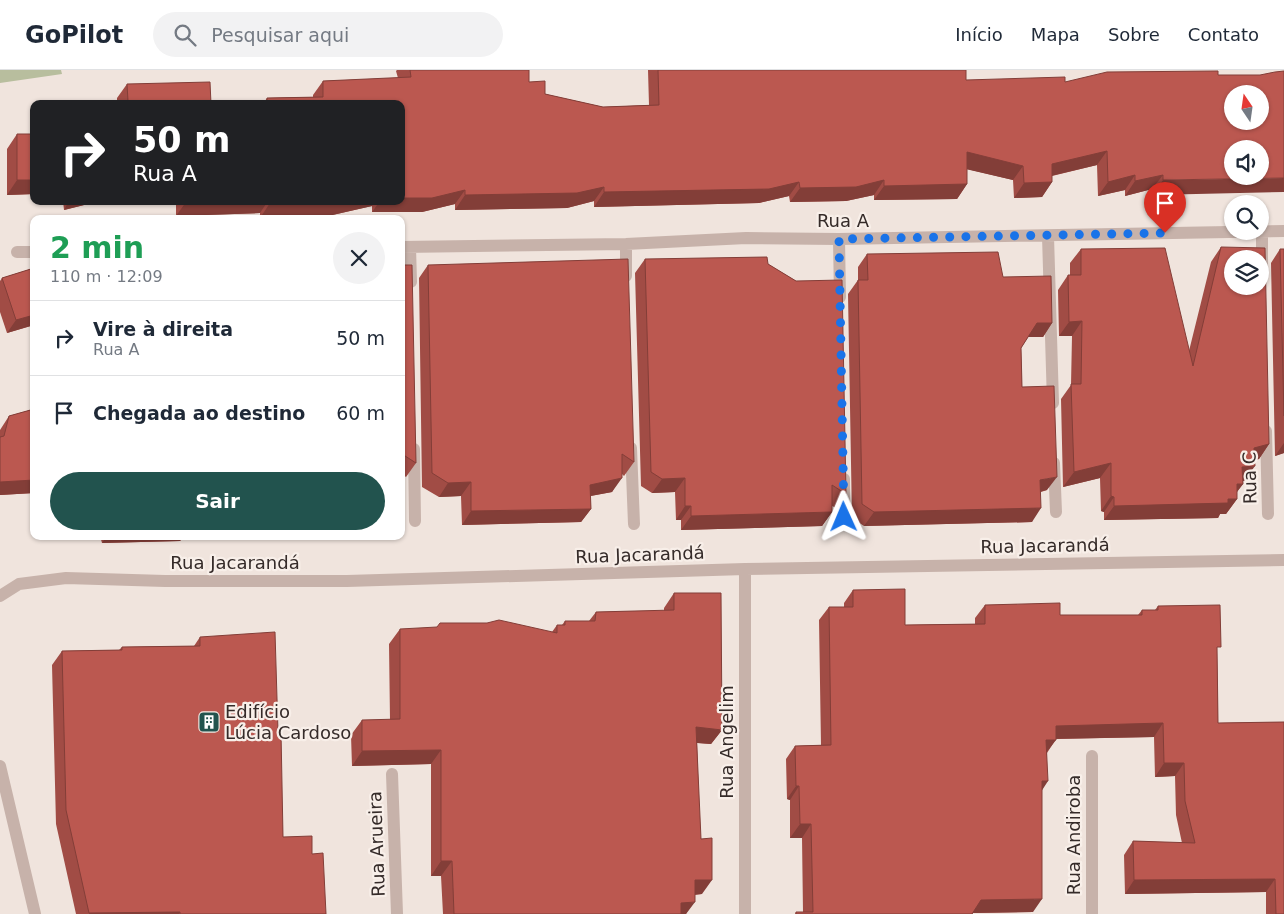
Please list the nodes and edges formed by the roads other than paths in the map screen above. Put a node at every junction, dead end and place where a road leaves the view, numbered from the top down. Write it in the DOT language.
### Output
graph roads {
  1 [pos="1269,231"];
  2 [pos="1284,231"];
  3 [pos="1224,232"];
  4 [pos="1048,236"];
  5 [pos="839,239"];
  6 [pos="626,244"];
  7 [pos="406,247"];
  8 [pos="17,252"];
  9 [pos="30,252"];
  10 [pos="626,284"];
  11 [pos="411,296"];
  12 [pos="840,310"];
  13 [pos="1053,413"];
  14 [pos="1266,418"];
  15 [pos="414,433"];
  16 [pos="631,434"];
  17 [pos="1054,452"];
  18 [pos="844,468"];
  19 [pos="1056,512"];
  20 [pos="1268,514"];
  21 [pos="844,517"];
  22 [pos="415,521"];
  23 [pos="634,524"];
  24 [pos="1284,560"];
  25 [pos="745,569"];
  26 [pos="0,596"];
  27 [pos="1092,756"];
  28 [pos="0,766"];
  29 [pos="392,774"];
  30 [pos="35,914"];
  31 [pos="397,914"];
  32 [pos="745,914"];
  33 [pos="1092,914"];
  1 -- 2 [label="street, Rua A"];
  3 -- 4 [label="street, Rua A"];
  4 -- 5 [label="street, Rua A"];
  4 -- 13 [label="street"];
  5 -- 6 [label="street, Rua A"];
  5 -- 12 [label="street"];
  6 -- 7 [label="street, Rua A"];
  6 -- 10 [label="street"];
  7 -- 11 [label="street"];
  8 -- 9 [label="street"];
  14 -- 20 [label="street, Rua C"];
  15 -- 22 [label="street"];
  16 -- 23 [label="street"];
  17 -- 19 [label="street"];
  18 -- 21 [label="street"];
  24 -- 25 [label="street, Rua Jacarandá"];
  25 -- 26 [label="street, Rua Jacarandá"];
  25 -- 32 [label="street, Rua Angelim"];
  27 -- 33 [label="street, Rua Andiroba"];
  28 -- 30 [label="street"];
  29 -- 31 [label="street, Rua Arueira"];
}
